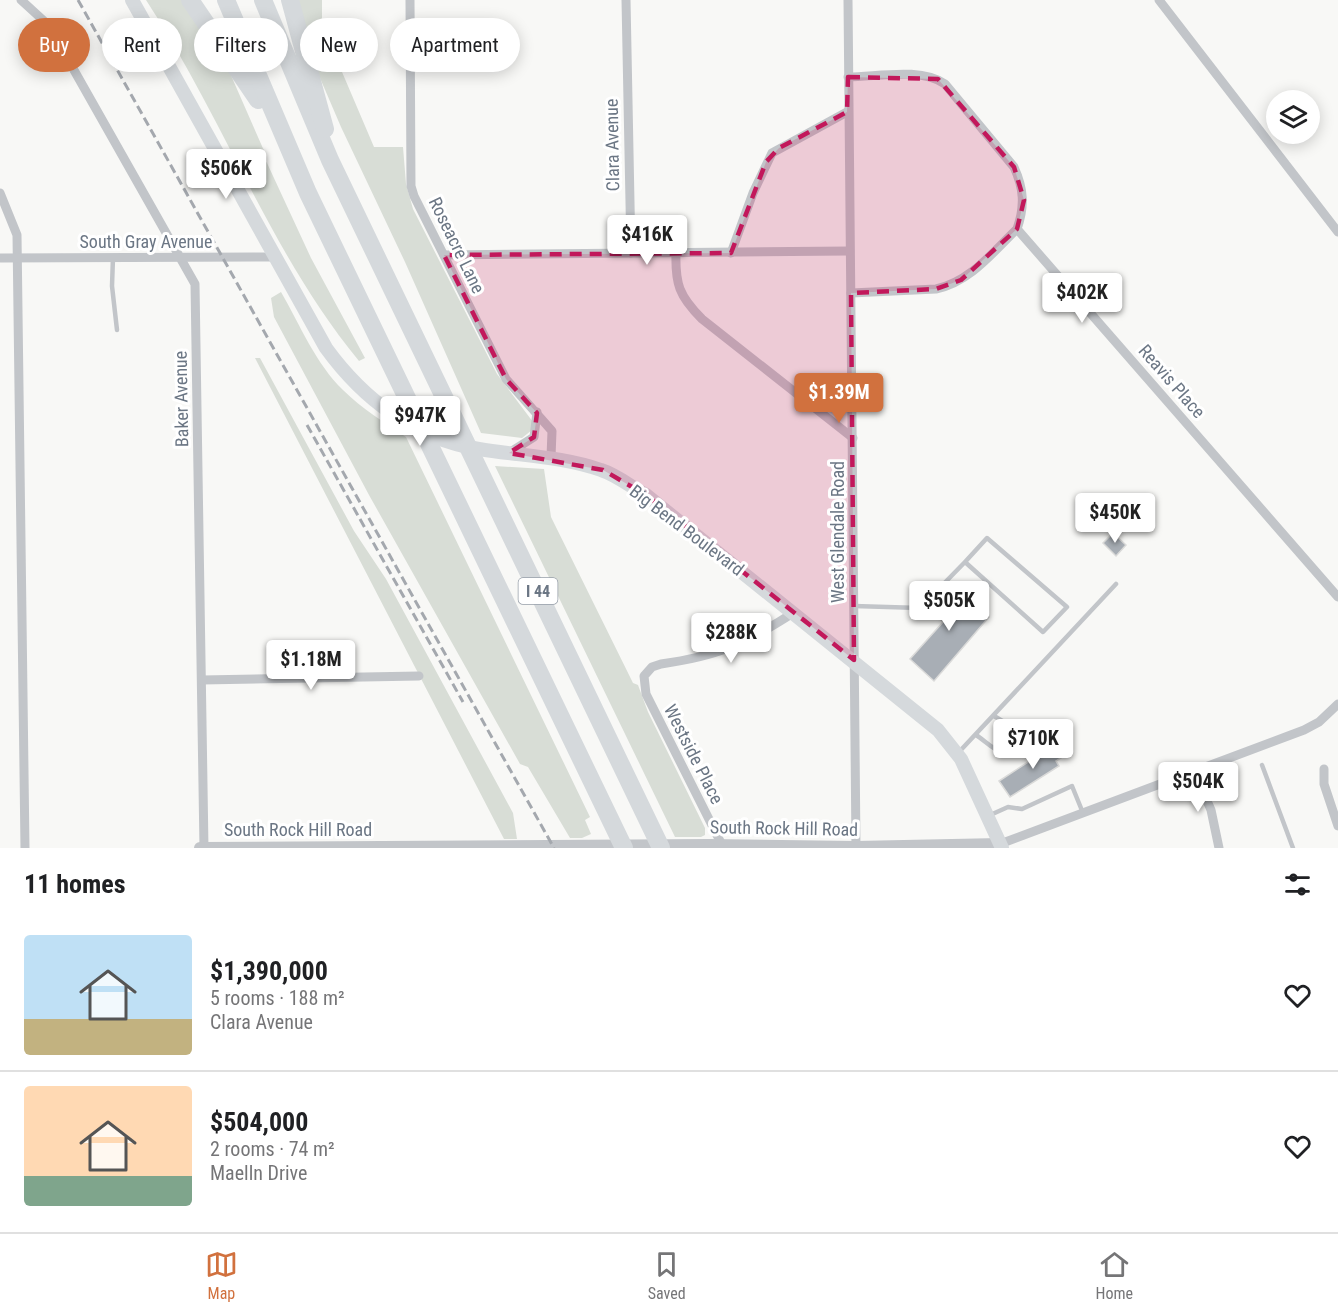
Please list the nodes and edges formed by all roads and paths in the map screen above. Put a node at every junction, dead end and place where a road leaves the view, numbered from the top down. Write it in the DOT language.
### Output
graph roads {
  1 [pos="21,0"];
  2 [pos="132,0"];
  3 [pos="190,0"];
  4 [pos="226,0"];
  5 [pos="263,0"];
  6 [pos="290,0"];
  7 [pos="410,0"];
  8 [pos="626,0"];
  9 [pos="848,0"];
  10 [pos="1158,0"];
  11 [pos="848,77"];
  12 [pos="847,112"];
  13 [pos="283,139"];
  14 [pos="330,160"];
  15 [pos="0,193"];
  16 [pos="1017,229"];
  17 [pos="1338,232"];
  18 [pos="849,251"];
  19 [pos="676,252"];
  20 [pos="631,253"];
  21 [pos="731,253"];
  22 [pos="444,255"];
  23 [pos="180,256"];
  24 [pos="275,256"];
  25 [pos="113,257"];
  26 [pos="0,258"];
  27 [pos="17,258"];
  28 [pos="851,293"];
  29 [pos="117,330"];
  30 [pos="537,412"];
  31 [pos="853,438"];
  32 [pos="514,454"];
  33 [pos="551,457"];
  34 [pos="965,562"];
  35 [pos="1116,584"];
  36 [pos="1338,597"];
  37 [pos="854,606"];
  38 [pos="793,614"];
  39 [pos="854,660"];
  40 [pos="419,676"];
  41 [pos="202,680"];
  42 [pos="1338,704"];
  43 [pos="994,716"];
  44 [pos="976,735"];
  45 [pos="957,754"];
  46 [pos="1262,765"];
  47 [pos="1324,769"];
  48 [pos="1194,771"];
  49 [pos="1083,813"];
  50 [pos="988,816"];
  51 [pos="1338,826"];
  52 [pos="716,845"];
  53 [pos="1001,846"];
  54 [pos="508,847"];
  55 [pos="579,847"];
  56 [pos="25,848"];
  57 [pos="202,848"];
  58 [pos="624,848"];
  59 [pos="662,848"];
  60 [pos="856,848"];
  61 [pos="1219,848"];
  62 [pos="1293,848"];
  1 -- 23 [label="street, Baker Avenue"];
  2 -- 24 [label="main road, Big Bend Boulevard"];
  3 -- 13 [label="highway"];
  4 -- 13 [label="highway, I 44"];
  5 -- 14 [label="highway, I 44"];
  6 -- 14 [label="highway"];
  7 -- 22 [label="street, Roseacre Lane"];
  8 -- 20 [label="street, Clara Avenue"];
  9 -- 11 [label="street, West Glendale Road"];
  10 -- 17 [label="street"];
  11 -- 12 [label="street, West Glendale Road"];
  11 -- 16 [label="street"];
  12 -- 18 [label="street, West Glendale Road"];
  12 -- 21 [label="street"];
  13 -- 58 [label="highway, I 44"];
  14 -- 59 [label="highway, I 44"];
  15 -- 27 [label="street"];
  16 -- 28 [label="street"];
  16 -- 36 [label="street, Reavis Place"];
  18 -- 21 [label="street"];
  18 -- 28 [label="street, West Glendale Road"];
  19 -- 20 [label="street"];
  19 -- 21 [label="street"];
  19 -- 31 [label="street"];
  20 -- 22 [label="street"];
  22 -- 30 [label="street, Roseacre Lane"];
  23 -- 24 [label="street, South Gray Avenue"];
  23 -- 25 [label="street, South Gray Avenue"];
  23 -- 41 [label="street, Baker Avenue"];
  24 -- 32 [label="main road, Big Bend Boulevard"];
  25 -- 27 [label="street, South Gray Avenue"];
  25 -- 29 [label="lane"];
  26 -- 27 [label="street, South Gray Avenue"];
  27 -- 56 [label="street"];
  28 -- 31 [label="street, West Glendale Road"];
  30 -- 32 [label="street"];
  30 -- 33 [label="street, Roseacre Lane"];
  31 -- 37 [label="street, West Glendale Road"];
  32 -- 33 [label="main road, Big Bend Boulevard"];
  33 -- 38 [label="main road, Big Bend Boulevard"];
  34 -- 34 [label="lane"];
  34 -- 37 [label="lane"];
  35 -- 43 [label="lane"];
  37 -- 39 [label="street, West Glendale Road"];
  38 -- 39 [label="main road, Big Bend Boulevard"];
  38 -- 52 [label="street, Westside Place"];
  39 -- 45 [label="main road, Big Bend Boulevard"];
  39 -- 60 [label="street, West Glendale Road"];
  40 -- 41 [label="street"];
  41 -- 57 [label="street, Baker Avenue"];
  42 -- 48 [label="street, South Rock Hill Road"];
  43 -- 44 [label="lane"];
  43 -- 44 [label="lane"];
  44 -- 45 [label="lane"];
  45 -- 50 [label="main road, Big Bend Boulevard"];
  46 -- 62 [label="lane"];
  47 -- 51 [label="street"];
  48 -- 49 [label="street, South Rock Hill Road"];
  48 -- 61 [label="street"];
  49 -- 50 [label="lane"];
  49 -- 53 [label="street, South Rock Hill Road"];
  50 -- 53 [label="main road, Big Bend Boulevard"];
  52 -- 55 [label="street, South Rock Hill Road"];
  52 -- 60 [label="street, South Rock Hill Road"];
  53 -- 60 [label="street, South Rock Hill Road"];
  54 -- 55 [label="street, South Rock Hill Road"];
  54 -- 57 [label="street, South Rock Hill Road"];
}
